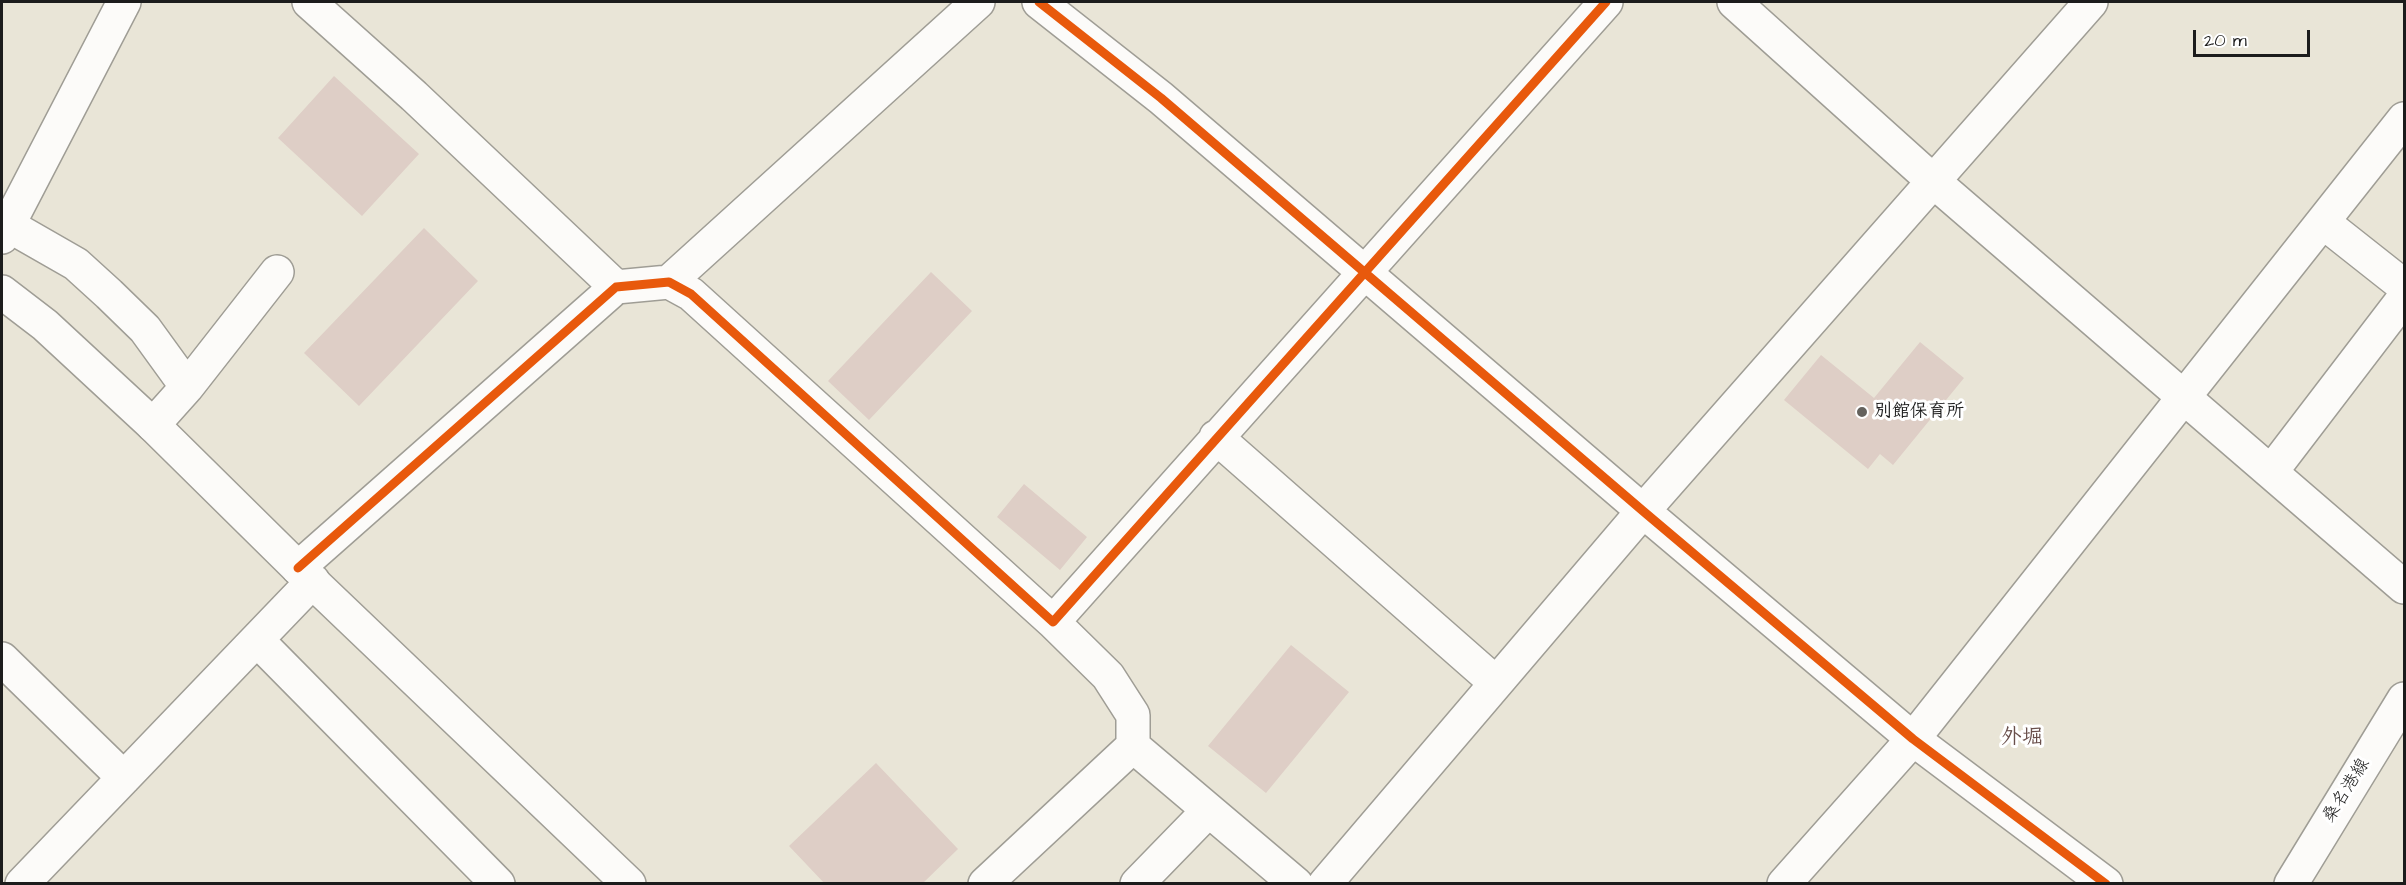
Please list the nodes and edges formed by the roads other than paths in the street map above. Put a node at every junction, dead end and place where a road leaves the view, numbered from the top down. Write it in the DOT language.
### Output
graph roads {
  1 [pos="124,2"];
  2 [pos="309,2"];
  3 [pos="978,2"];
  4 [pos="1040,2"];
  5 [pos="1606,2"];
  6 [pos="1734,2"];
  7 [pos="2091,2"];
  8 [pos="2404,119"];
  9 [pos="1932,180"];
  10 [pos="2323,222"];
  11 [pos="5,231"];
  12 [pos="277,272"];
  13 [pos="1364,273"];
  14 [pos="669,282"];
  15 [pos="2404,286"];
  16 [pos="616,287"];
  17 [pos="2,292"];
  18 [pos="2404,298"];
  19 [pos="187,387"];
  20 [pos="2184,397"];
  21 [pos="153,425"];
  22 [pos="1216,437"];
  23 [pos="2271,472"];
  24 [pos="1643,511"];
  25 [pos="306,575"];
  26 [pos="2404,587"];
  27 [pos="1053,622"];
  28 [pos="257,640"];
  29 [pos="2,659"];
  30 [pos="1496,683"];
  31 [pos="2404,699"];
  32 [pos="1913,739"];
  33 [pos="1133,746"];
  34 [pos="124,778"];
  35 [pos="1208,811"];
  36 [pos="1302,883"];
  37 [pos="22,884"];
  38 [pos="498,884"];
  39 [pos="629,884"];
  40 [pos="985,884"];
  41 [pos="1137,884"];
  42 [pos="1784,884"];
  43 [pos="2106,884"];
  44 [pos="2291,884"];
  1 -- 11 [label="street"];
  2 -- 16 [label="street"];
  3 -- 14 [label="street"];
  4 -- 13 [label="street"];
  5 -- 13 [label="street"];
  6 -- 9 [label="street"];
  7 -- 9 [label="street"];
  8 -- 10 [label="street"];
  9 -- 20 [label="street"];
  9 -- 24 [label="street"];
  10 -- 15 [label="street"];
  10 -- 20 [label="street"];
  11 -- 19 [label="street"];
  12 -- 19 [label="street"];
  13 -- 22 [label="street"];
  13 -- 24 [label="street"];
  14 -- 16 [label="street"];
  14 -- 27 [label="street"];
  16 -- 25 [label="street"];
  17 -- 21 [label="street"];
  18 -- 23 [label="street"];
  19 -- 21 [label="street"];
  20 -- 23 [label="street"];
  20 -- 32 [label="street"];
  21 -- 25 [label="street"];
  22 -- 27 [label="street"];
  22 -- 30 [label="street"];
  23 -- 26 [label="street"];
  24 -- 30 [label="street"];
  24 -- 32 [label="street"];
  25 -- 28 [label="street"];
  25 -- 39 [label="street"];
  27 -- 33 [label="street"];
  28 -- 34 [label="street"];
  28 -- 38 [label="street"];
  29 -- 34 [label="street"];
  30 -- 36 [label="street"];
  31 -- 44 [label="street, 桑名港線"];
  32 -- 42 [label="street"];
  32 -- 43 [label="street"];
  33 -- 35 [label="street"];
  33 -- 40 [label="street"];
  34 -- 37 [label="street"];
  35 -- 36 [label="street"];
  35 -- 41 [label="street"];
}
